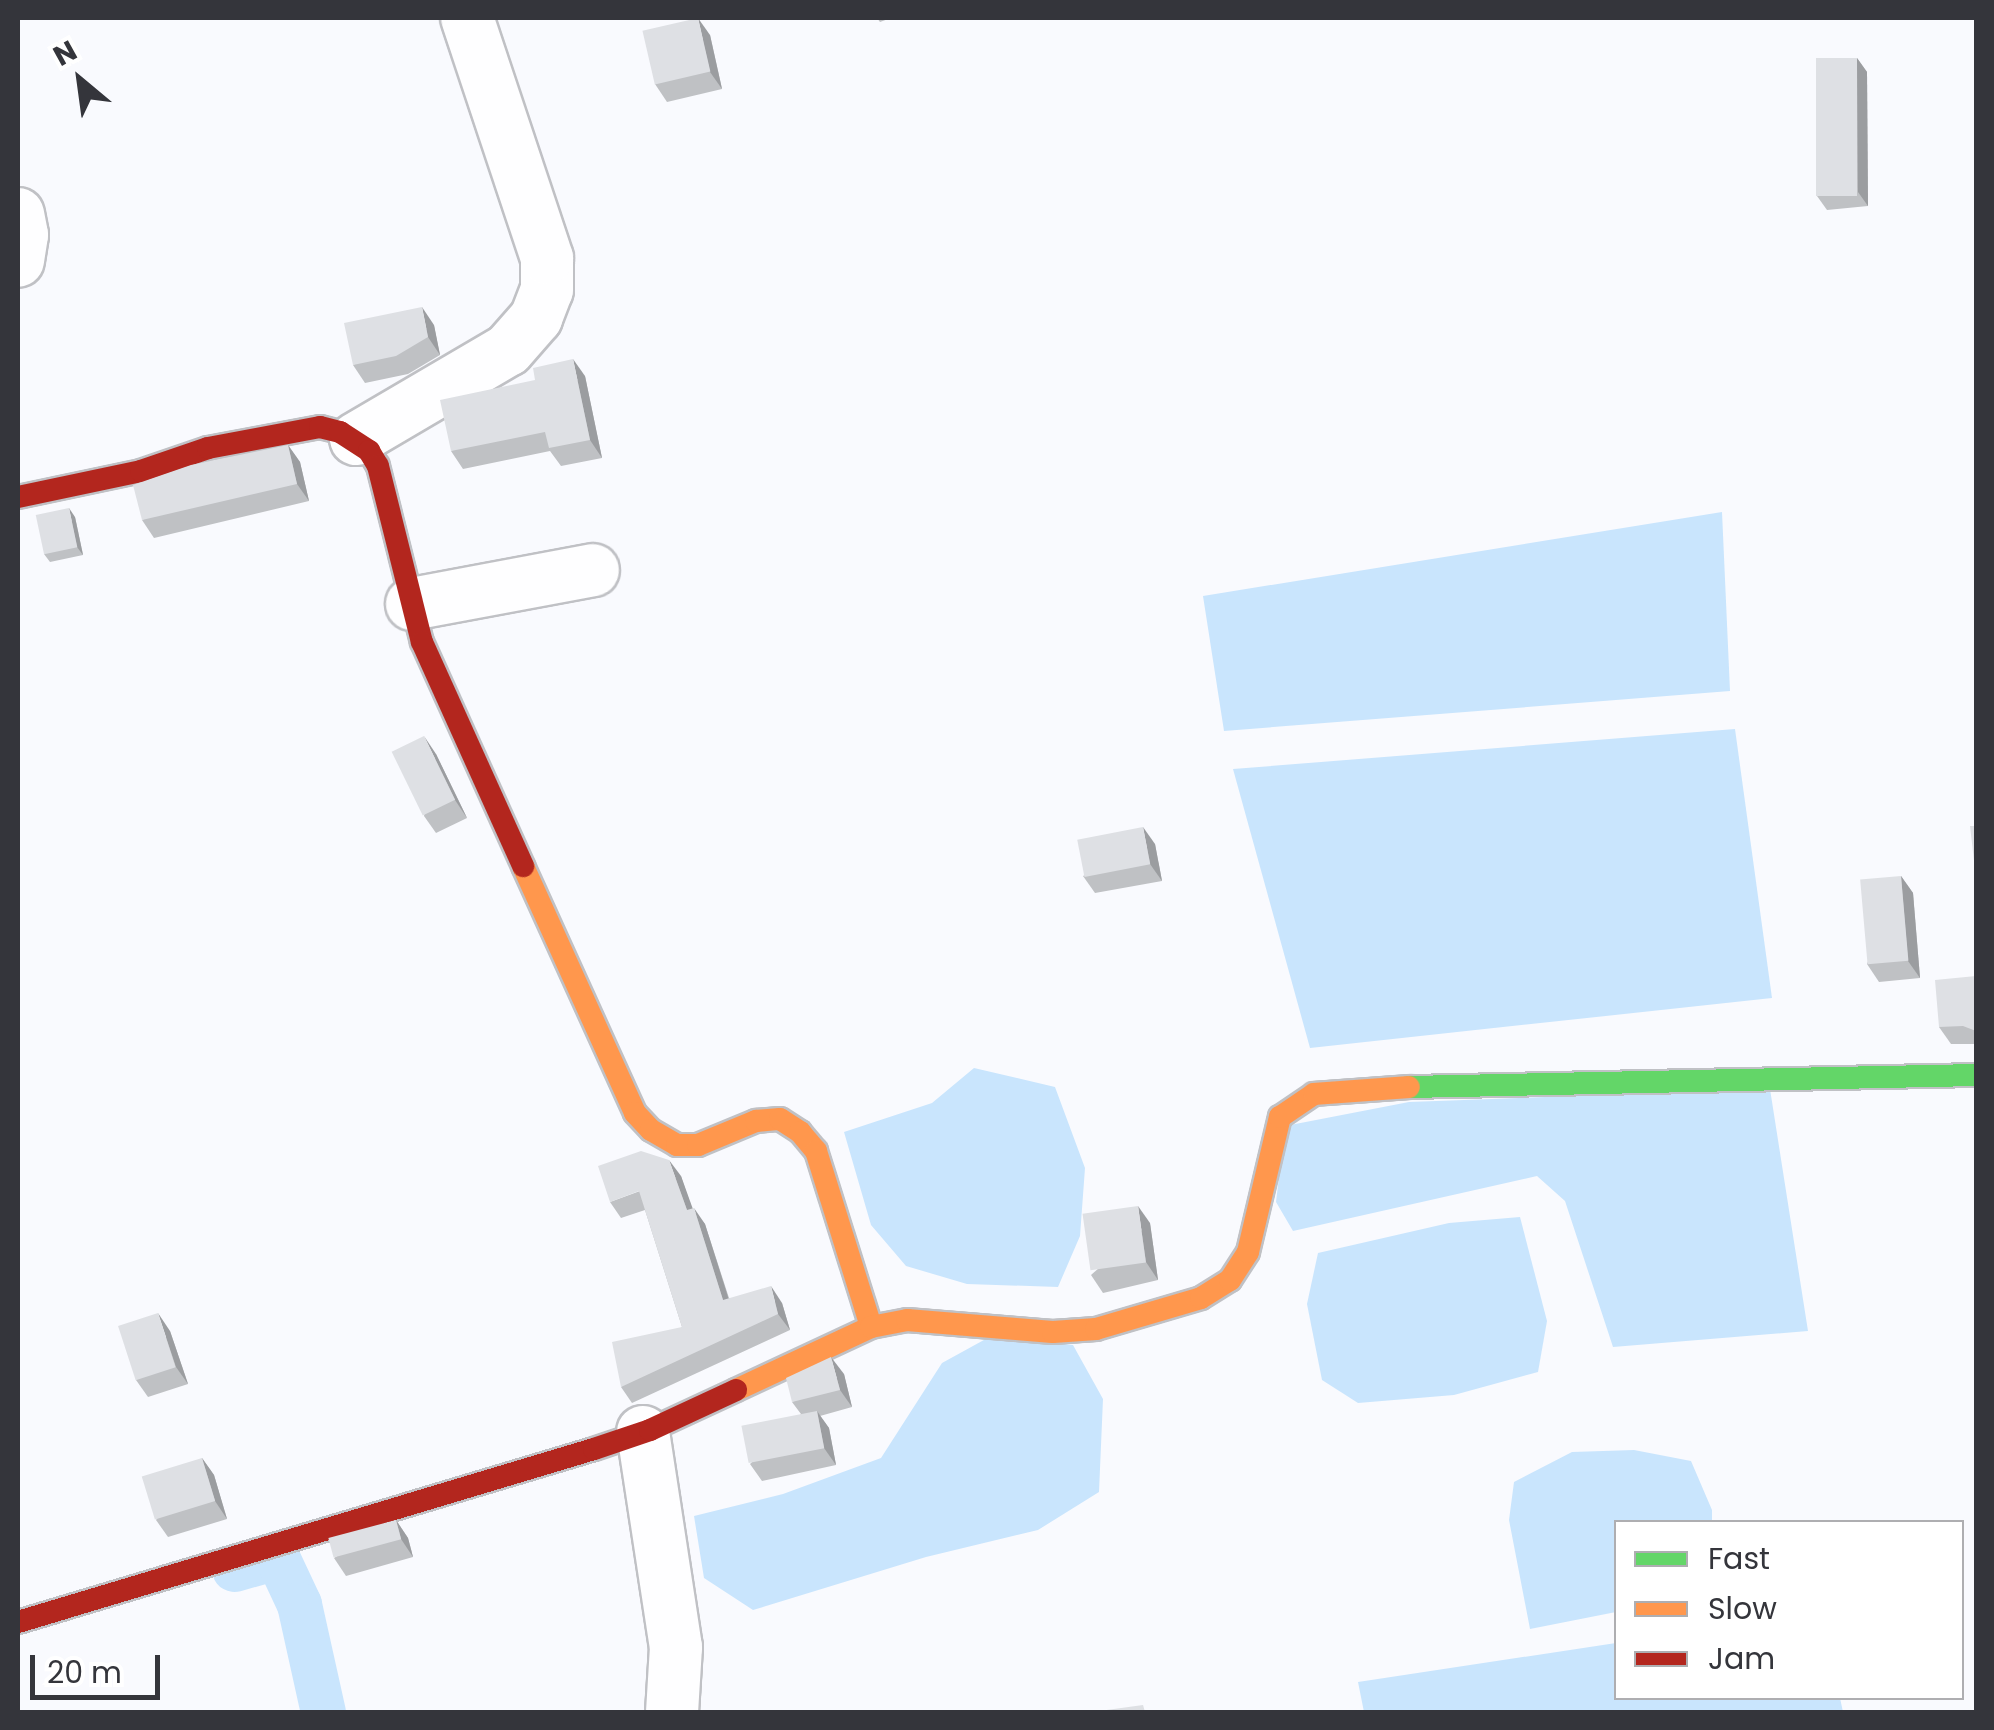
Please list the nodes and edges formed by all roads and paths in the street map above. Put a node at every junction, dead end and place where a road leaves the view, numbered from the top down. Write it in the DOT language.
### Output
graph roads {
  1 [pos="467,18"];
  2 [pos="18,214"];
  3 [pos="18,261"];
  4 [pos="356,439"];
  5 [pos="18,496"];
  6 [pos="593,570"];
  7 [pos="412,604"];
  8 [pos="1976,1075"];
  9 [pos="871,1326"];
  10 [pos="643,1432"];
  11 [pos="18,1622"];
  12 [pos="672,1712"];
  1 -- 4 [label="street"];
  2 -- 3 [label="street"];
  4 -- 5 [label="street"];
  4 -- 7 [label="street"];
  6 -- 7 [label="street"];
  7 -- 9 [label="street"];
  8 -- 9 [label="street"];
  9 -- 10 [label="street"];
  10 -- 11 [label="street"];
  10 -- 12 [label="street"];
}
